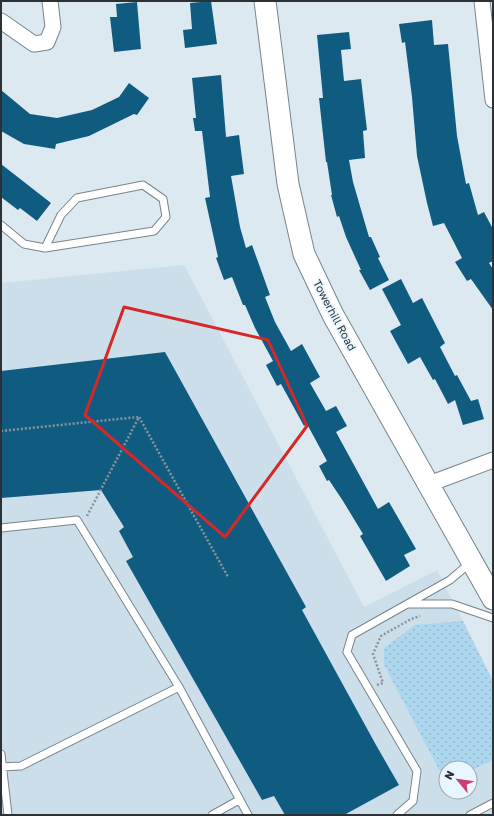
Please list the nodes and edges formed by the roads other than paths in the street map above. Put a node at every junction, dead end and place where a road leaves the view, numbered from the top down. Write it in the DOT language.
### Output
graph roads {
  1 [pos="50,1"];
  2 [pos="266,1"];
  3 [pos="482,1"];
  4 [pos="1,21"];
  5 [pos="493,100"];
  6 [pos="1,225"];
  7 [pos="45,248"];
  8 [pos="493,460"];
  9 [pos="429,484"];
  10 [pos="1,528"];
  11 [pos="471,562"];
  12 [pos="493,599"];
  13 [pos="408,604"];
  14 [pos="493,618"];
  15 [pos="179,687"];
  16 [pos="1,754"];
  17 [pos="2,767"];
  18 [pos="240,800"];
  19 [pos="493,803"];
  20 [pos="8,815"];
  21 [pos="212,815"];
  22 [pos="248,815"];
  23 [pos="398,815"];
  24 [pos="470,815"];
  1 -- 4 [label="street"];
  2 -- 9 [label="street, Towerhill Road"];
  3 -- 5 [label="street"];
  6 -- 7 [label="lane"];
  7 -- 7 [label="lane"];
  8 -- 9 [label="street"];
  9 -- 11 [label="street, Towerhill Road"];
  10 -- 15 [label="lane"];
  11 -- 12 [label="street, Towerhill Road"];
  11 -- 13 [label="lane"];
  13 -- 14 [label="lane"];
  13 -- 23 [label="lane"];
  15 -- 17 [label="lane"];
  15 -- 18 [label="lane"];
  16 -- 17 [label="lane"];
  17 -- 20 [label="lane"];
  18 -- 21 [label="lane"];
  18 -- 22 [label="lane"];
  19 -- 24 [label="lane"];
}
